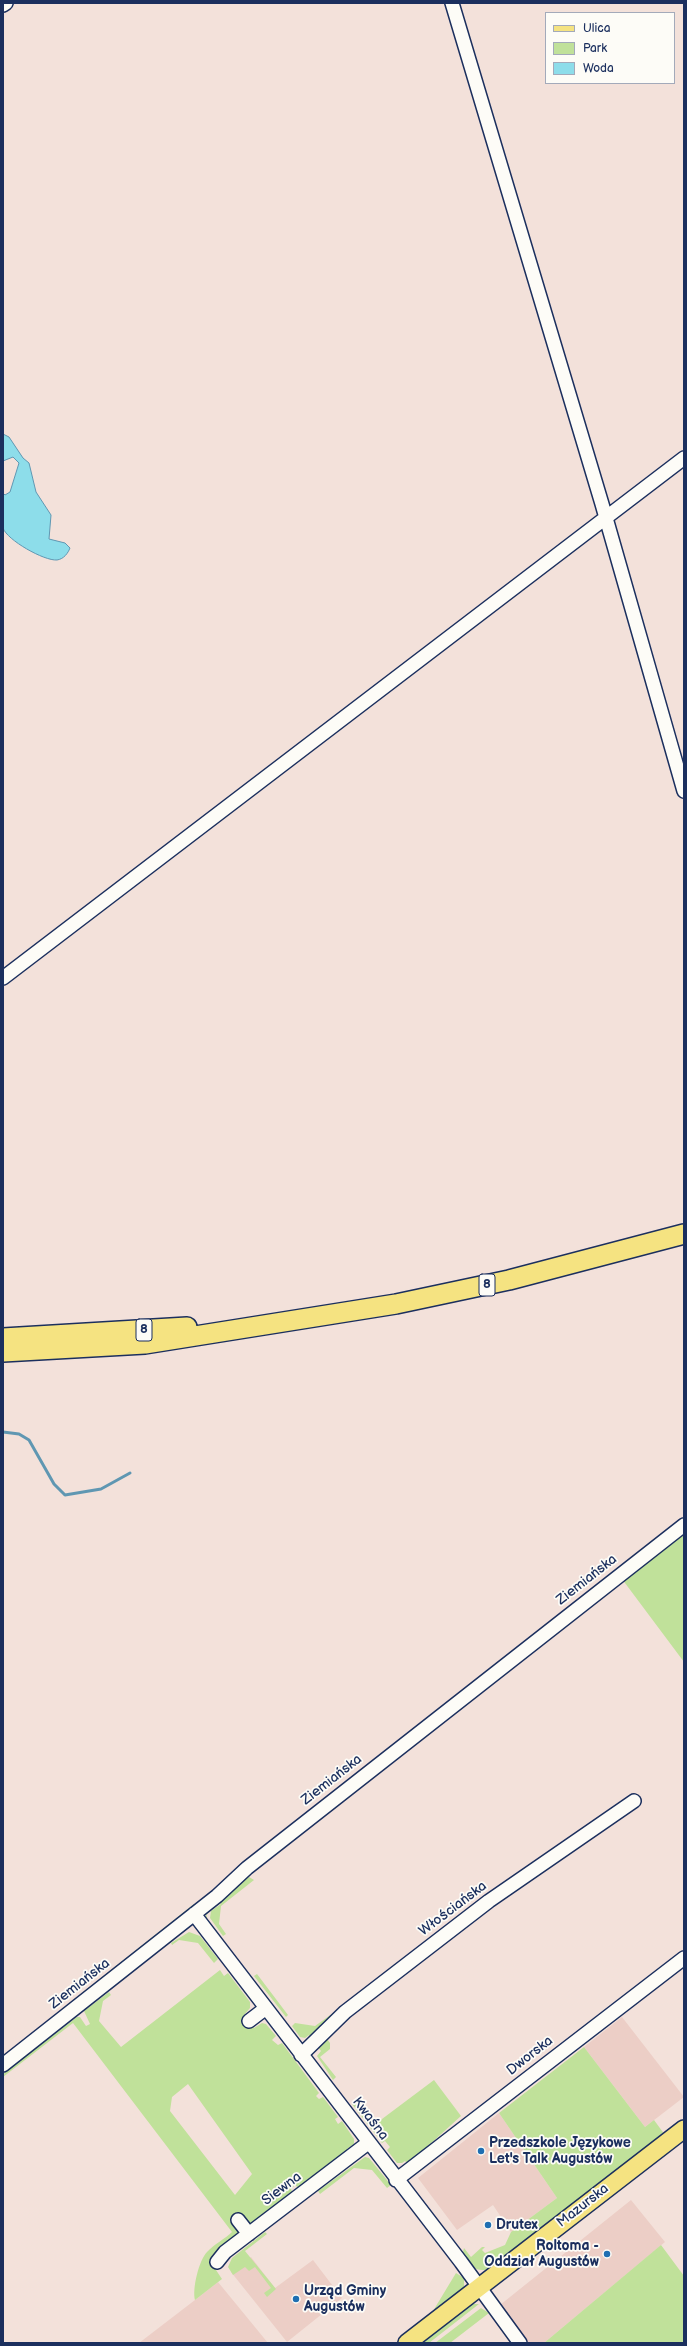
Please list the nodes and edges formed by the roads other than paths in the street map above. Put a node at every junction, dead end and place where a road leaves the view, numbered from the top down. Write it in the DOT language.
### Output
graph roads {
  1 [pos="6,3"];
  2 [pos="452,3"];
  3 [pos="3,5"];
  4 [pos="684,458"];
  5 [pos="606,517"];
  6 [pos="684,791"];
  7 [pos="3,978"];
  8 [pos="684,1234"];
  9 [pos="286,1321"];
  10 [pos="3,1338"];
  11 [pos="3,1352"];
  12 [pos="684,1525"];
  13 [pos="634,1801"];
  14 [pos="194,1914"];
  15 [pos="684,1958"];
  16 [pos="266,2008"];
  17 [pos="249,2021"];
  18 [pos="301,2055"];
  19 [pos="3,2065"];
  20 [pos="684,2129"];
  21 [pos="368,2143"];
  22 [pos="396,2180"];
  23 [pos="238,2220"];
  24 [pos="249,2234"];
  25 [pos="217,2262"];
  26 [pos="479,2288"];
  27 [pos="407,2343"];
  28 [pos="520,2343"];
  1 -- 3 [label="street"];
  2 -- 5 [label="street"];
  4 -- 5 [label="street"];
  5 -- 6 [label="street"];
  5 -- 7 [label="street"];
  8 -- 9 [label="highway, 8"];
  9 -- 10 [label="highway, 8"];
  9 -- 11 [label="highway, 8"];
  12 -- 14 [label="street, Ziemiańska"];
  13 -- 18 [label="street, Włościańska"];
  14 -- 16 [label="street, Kwaśna"];
  14 -- 19 [label="street, Ziemiańska"];
  15 -- 22 [label="street, Dworska"];
  16 -- 17 [label="street"];
  16 -- 18 [label="street, Kwaśna"];
  18 -- 21 [label="street, Kwaśna"];
  20 -- 26 [label="main road, Mazurska"];
  21 -- 22 [label="street, Kwaśna"];
  21 -- 24 [label="street, Siewna"];
  22 -- 26 [label="street, Kwaśna"];
  23 -- 24 [label="street"];
  24 -- 25 [label="street, Siewna"];
  26 -- 27 [label="main road, Mazurska"];
  26 -- 28 [label="street, Kwaśna"];
}
